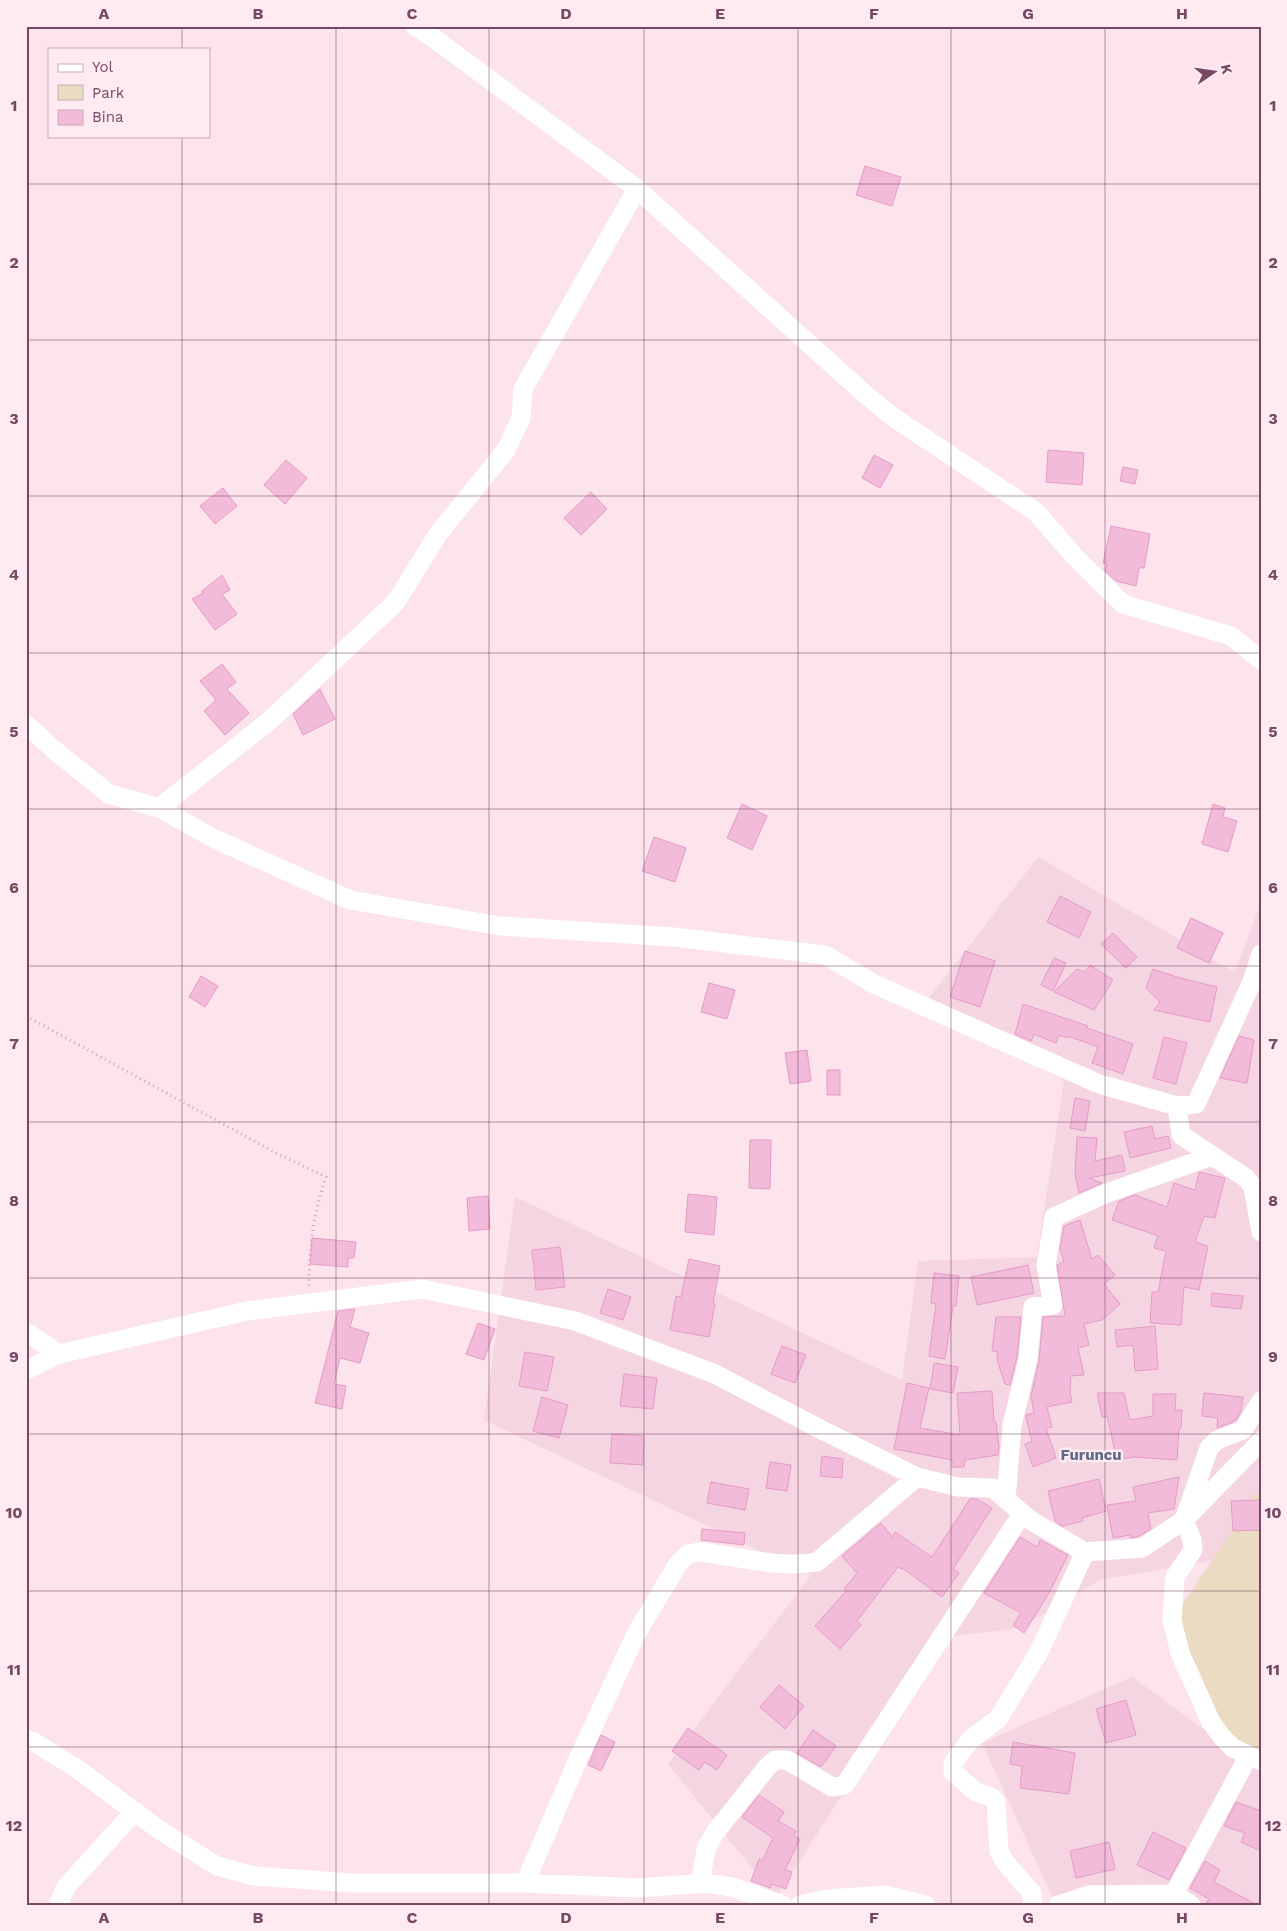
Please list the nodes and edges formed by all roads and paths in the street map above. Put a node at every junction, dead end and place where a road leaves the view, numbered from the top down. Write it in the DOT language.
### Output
graph roads {
  1 [pos="414,26"];
  2 [pos="637,189"];
  3 [pos="1261,660"];
  4 [pos="26,724"];
  5 [pos="159,808"];
  6 [pos="1261,954"];
  7 [pos="26,1016"];
  8 [pos="1177,1106"];
  9 [pos="1212,1156"];
  10 [pos="1261,1232"];
  11 [pos="308,1303"];
  12 [pos="26,1332"];
  13 [pos="60,1354"];
  14 [pos="26,1370"];
  15 [pos="1261,1401"];
  16 [pos="1261,1441"];
  17 [pos="917,1477"];
  18 [pos="1006,1500"];
  19 [pos="1022,1514"];
  20 [pos="1184,1520"];
  21 [pos="1085,1552"];
  22 [pos="26,1739"];
  23 [pos="1254,1759"];
  24 [pos="135,1811"];
  25 [pos="525,1884"];
  26 [pos="700,1884"];
  27 [pos="1174,1894"];
  28 [pos="58,1905"];
  29 [pos="784,1905"];
  30 [pos="800,1905"];
  31 [pos="926,1905"];
  32 [pos="1033,1905"];
  33 [pos="1058,1905"];
  34 [pos="1191,1905"];
  1 -- 2 [label="street"];
  2 -- 3 [label="street"];
  2 -- 5 [label="street"];
  4 -- 5 [label="street"];
  5 -- 8 [label="street"];
  6 -- 8 [label="street"];
  7 -- 11 [label="path"];
  8 -- 9 [label="street"];
  9 -- 10 [label="street"];
  9 -- 18 [label="street"];
  11 -- 13 [label="street"];
  11 -- 17 [label="street"];
  12 -- 13 [label="street"];
  13 -- 14 [label="street"];
  15 -- 20 [label="street"];
  16 -- 20 [label="street"];
  17 -- 18 [label="street"];
  17 -- 25 [label="street"];
  18 -- 19 [label="street"];
  19 -- 21 [label="street"];
  19 -- 26 [label="street"];
  20 -- 21 [label="street"];
  20 -- 23 [label="street"];
  21 -- 32 [label="street"];
  22 -- 24 [label="street"];
  23 -- 27 [label="street"];
  24 -- 25 [label="street"];
  24 -- 28 [label="street"];
  25 -- 26 [label="street"];
  26 -- 29 [label="street"];
  27 -- 33 [label="street"];
  27 -- 34 [label="street"];
  30 -- 31 [label="street"];
}
